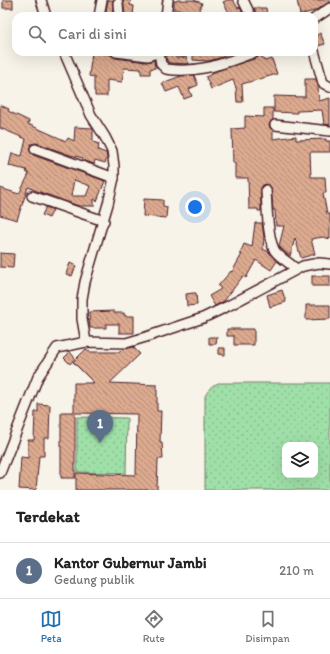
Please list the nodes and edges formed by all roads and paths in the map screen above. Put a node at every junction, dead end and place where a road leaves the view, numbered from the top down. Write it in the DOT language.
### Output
graph roads {
  1 [pos="41,0"];
  2 [pos="102,0"];
  3 [pos="168,0"];
  4 [pos="243,0"];
  5 [pos="118,3"];
  6 [pos="330,8"];
  7 [pos="45,12"];
  8 [pos="100,12"];
  9 [pos="119,12"];
  10 [pos="166,12"];
  11 [pos="249,12"];
  12 [pos="318,16"];
  13 [pos="66,56"];
  14 [pos="160,56"];
  15 [pos="246,56"];
  16 [pos="316,56"];
  17 [pos="330,87"];
  18 [pos="275,125"];
  19 [pos="330,131"];
  20 [pos="36,149"];
  21 [pos="114,178"];
  22 [pos="266,190"];
  23 [pos="32,196"];
  24 [pos="104,221"];
  25 [pos="330,264"];
  26 [pos="296,269"];
  27 [pos="86,342"];
  28 [pos="0,473"];
  1 -- 7 [label="street"];
  2 -- 8 [label="street"];
  3 -- 10 [label="street"];
  4 -- 11 [label="street"];
  5 -- 9 [label="street"];
  6 -- 12 [label="street"];
  13 -- 21 [label="street"];
  14 -- 15 [label="street"];
  16 -- 17 [label="street"];
  18 -- 19 [label="street"];
  20 -- 21 [label="street"];
  21 -- 24 [label="street"];
  22 -- 26 [label="street"];
  23 -- 24 [label="street"];
  24 -- 27 [label="street"];
  25 -- 26 [label="street"];
  26 -- 27 [label="street"];
  27 -- 28 [label="street"];
}
